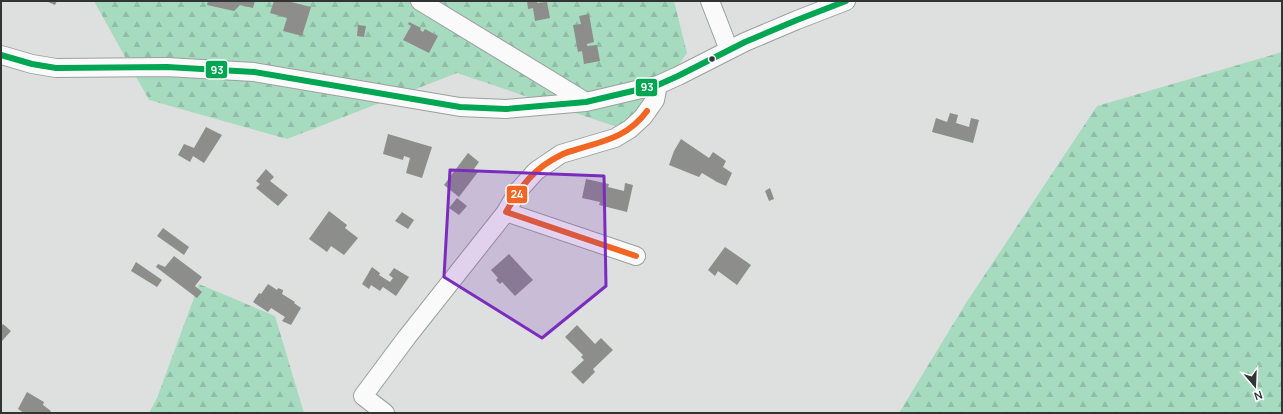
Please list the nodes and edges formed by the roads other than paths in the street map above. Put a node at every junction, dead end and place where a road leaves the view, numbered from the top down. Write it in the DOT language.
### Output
graph roads {
  1 [pos="420,1"];
  2 [pos="710,1"];
  3 [pos="846,1"];
  4 [pos="729,50"];
  5 [pos="1,55"];
  6 [pos="658,85"];
  7 [pos="586,102"];
  8 [pos="506,212"];
  9 [pos="636,256"];
  10 [pos="385,413"];
  1 -- 7 [label="street"];
  2 -- 4 [label="street"];
  3 -- 4 [label="street"];
  4 -- 6 [label="street"];
  5 -- 7 [label="street"];
  6 -- 7 [label="street"];
  6 -- 8 [label="street"];
  8 -- 9 [label="street"];
  8 -- 10 [label="street"];
}
